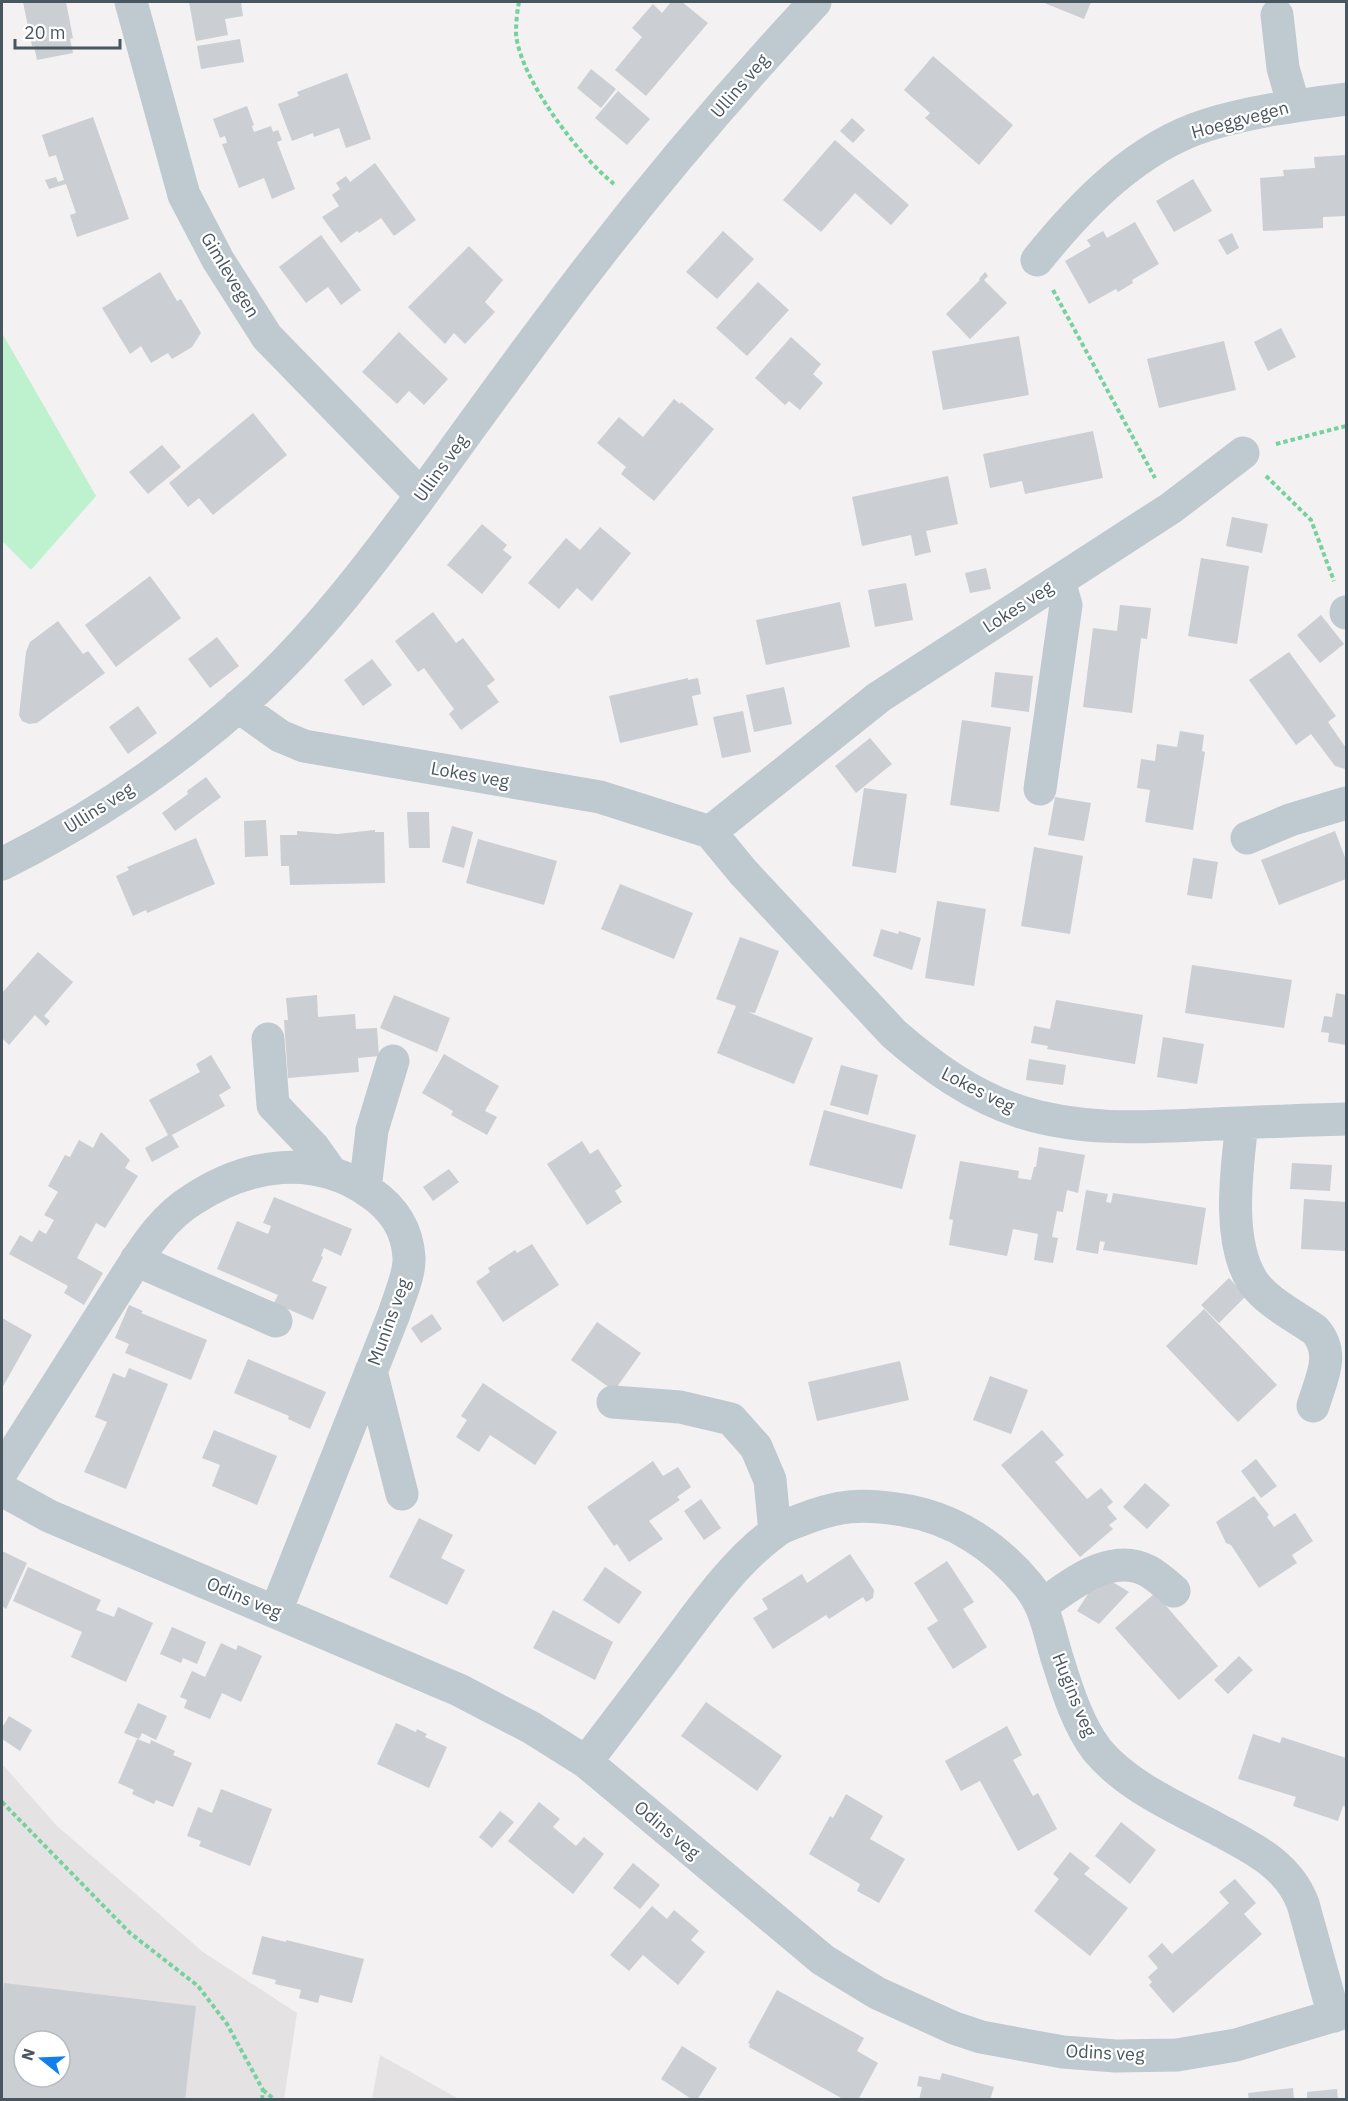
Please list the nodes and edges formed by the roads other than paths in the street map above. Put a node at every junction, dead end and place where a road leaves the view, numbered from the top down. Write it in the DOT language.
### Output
graph roads {
  1 [pos="131,2"];
  2 [pos="815,2"];
  3 [pos="1277,15"];
  4 [pos="1347,99"];
  5 [pos="1294,106"];
  6 [pos="1037,260"];
  7 [pos="1243,453"];
  8 [pos="421,495"];
  9 [pos="1059,580"];
  10 [pos="238,706"];
  11 [pos="1040,789"];
  12 [pos="1347,803"];
  13 [pos="710,832"];
  14 [pos="1247,838"];
  15 [pos="2,864"];
  16 [pos="268,1039"];
  17 [pos="393,1061"];
  18 [pos="1347,1119"];
  19 [pos="1242,1123"];
  20 [pos="331,1172"];
  21 [pos="365,1189"];
  22 [pos="136,1260"];
  23 [pos="276,1321"];
  24 [pos="371,1371"];
  25 [pos="613,1402"];
  26 [pos="1313,1406"];
  27 [pos="2,1471"];
  28 [pos="2,1490"];
  29 [pos="402,1494"];
  30 [pos="775,1532"];
  31 [pos="1174,1591"];
  32 [pos="1042,1605"];
  33 [pos="276,1611"];
  34 [pos="586,1762"];
  35 [pos="1340,2014"];
  1 -- 8 [label="street, Gimlevegen"];
  2 -- 8 [label="street, Ullins veg"];
  3 -- 5 [label="street"];
  4 -- 5 [label="street, Hoeggvegen"];
  5 -- 6 [label="street, Hoeggvegen"];
  7 -- 9 [label="street, Lokes veg"];
  8 -- 10 [label="street, Ullins veg"];
  9 -- 11 [label="street"];
  9 -- 13 [label="street, Lokes veg"];
  10 -- 13 [label="street, Lokes veg"];
  10 -- 15 [label="street, Ullins veg"];
  12 -- 14 [label="street"];
  13 -- 19 [label="street, Lokes veg"];
  16 -- 20 [label="street"];
  17 -- 21 [label="street"];
  18 -- 19 [label="street, Lokes veg"];
  19 -- 26 [label="street"];
  20 -- 21 [label="street, Munins veg"];
  20 -- 22 [label="street, Munins veg"];
  21 -- 24 [label="street, Munins veg"];
  22 -- 23 [label="street"];
  22 -- 27 [label="street, Munins veg"];
  24 -- 29 [label="street"];
  24 -- 33 [label="street, Munins veg"];
  25 -- 30 [label="street"];
  28 -- 33 [label="street, Odins veg"];
  30 -- 32 [label="street, Hugins veg"];
  30 -- 34 [label="street, Hugins veg"];
  31 -- 32 [label="street"];
  32 -- 35 [label="street, Hugins veg"];
  33 -- 34 [label="street, Odins veg"];
  34 -- 35 [label="street, Odins veg"];
}
